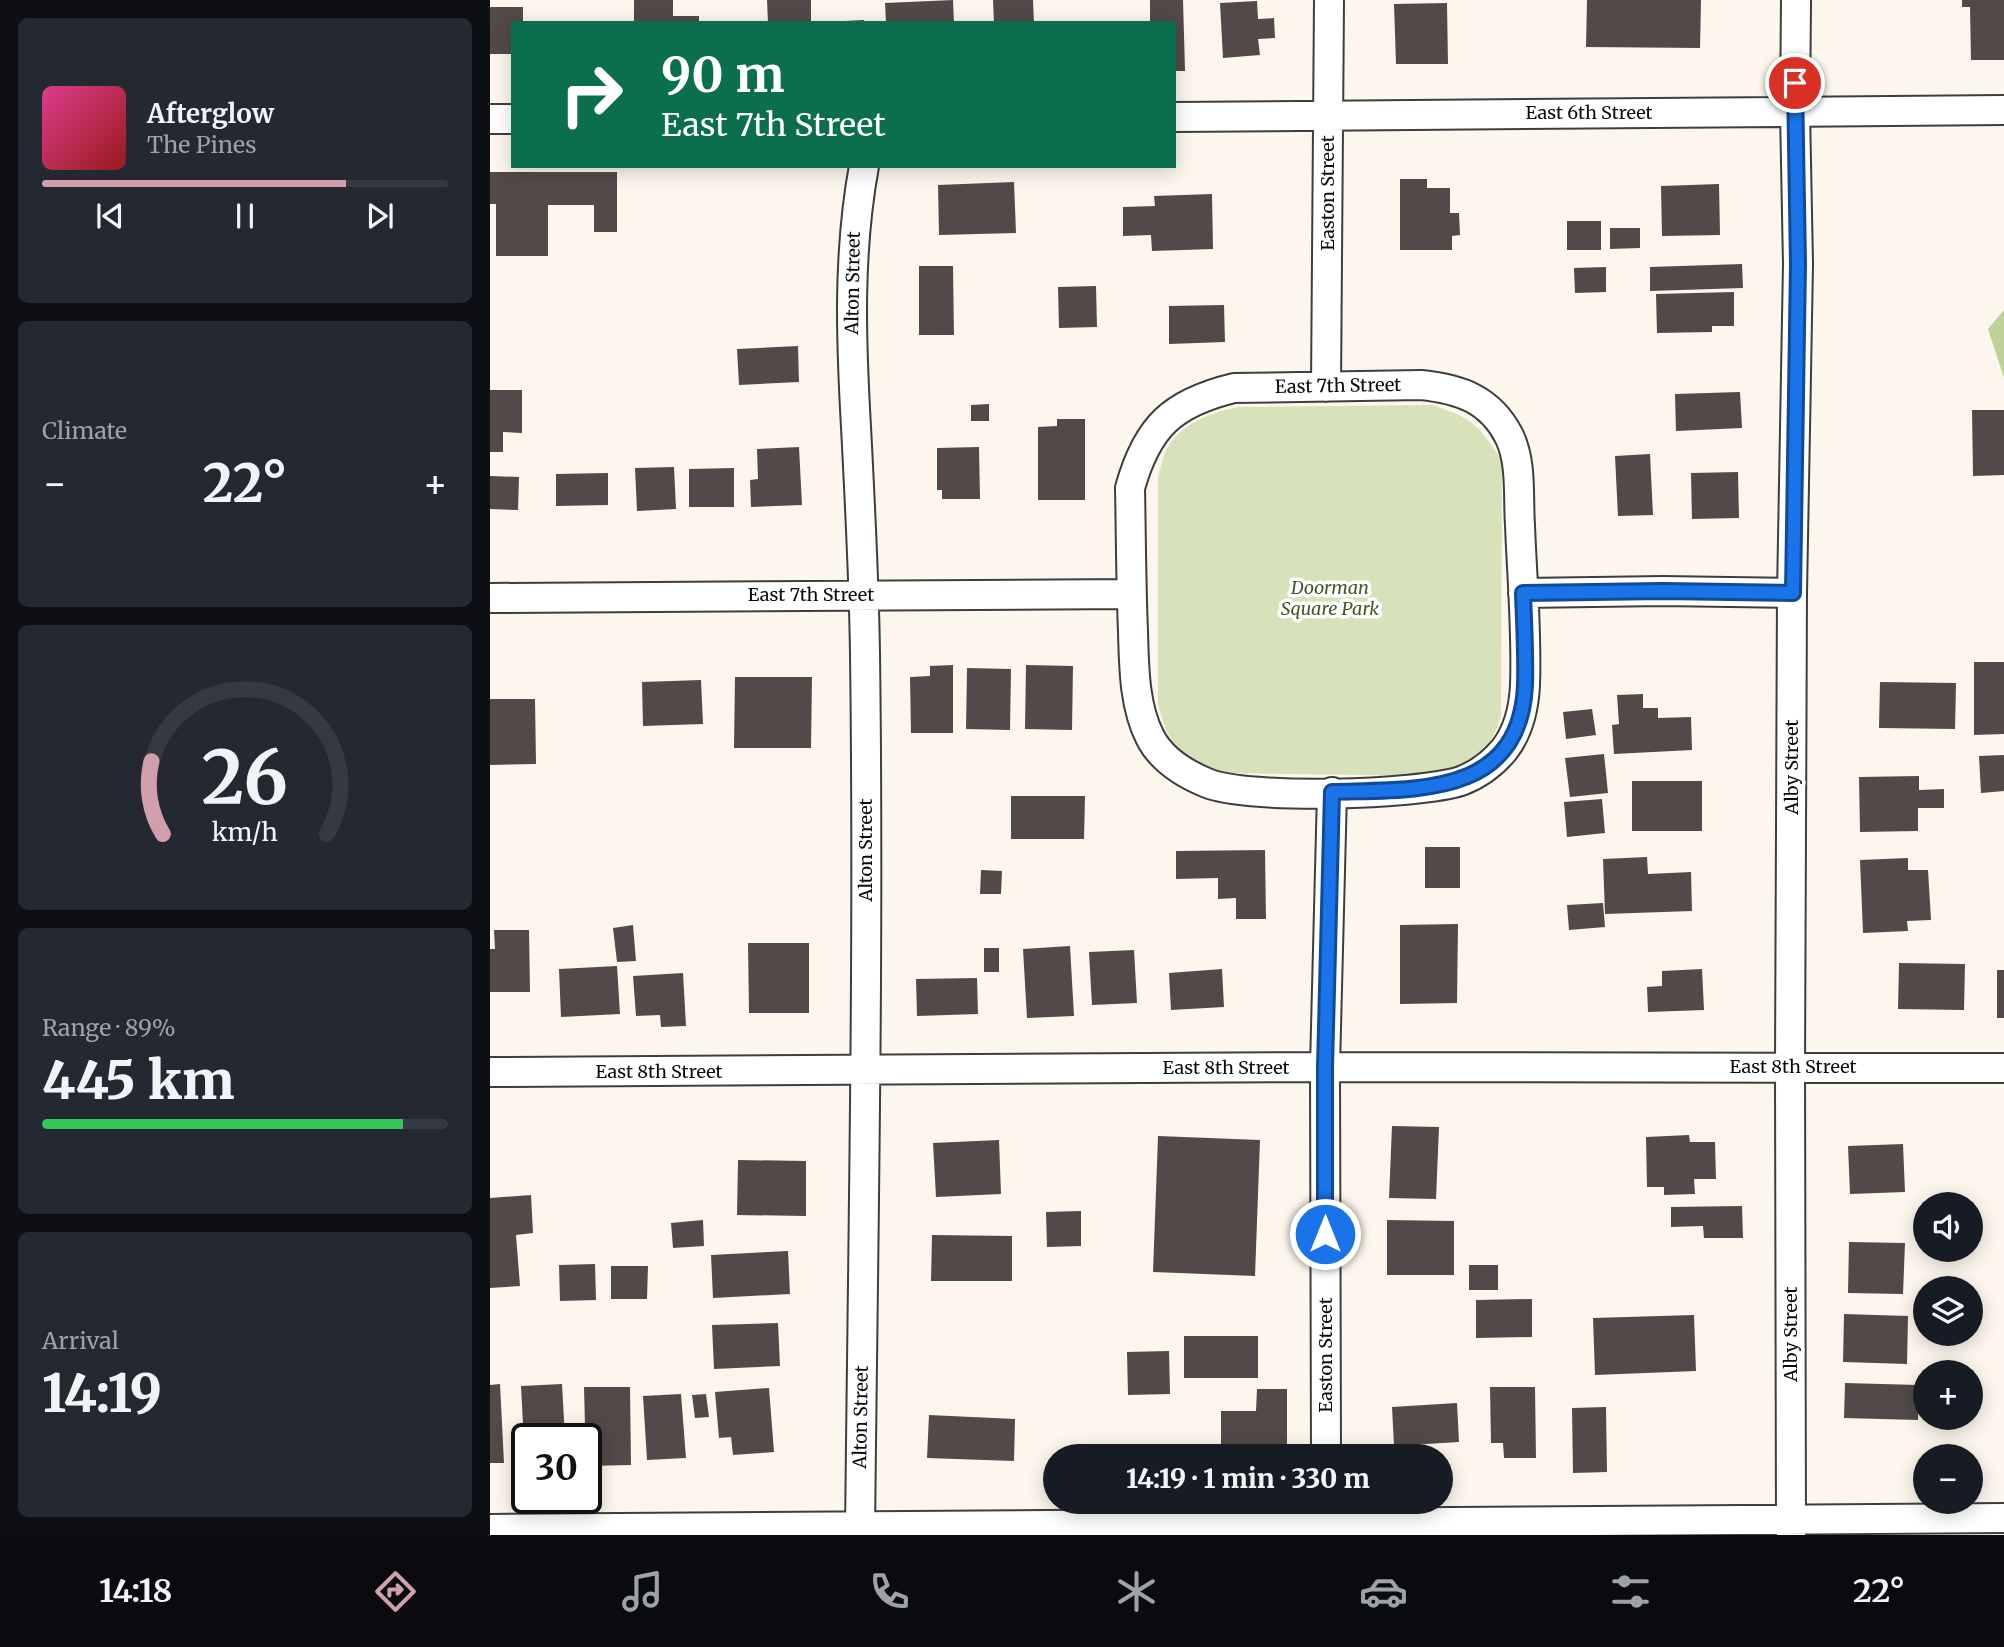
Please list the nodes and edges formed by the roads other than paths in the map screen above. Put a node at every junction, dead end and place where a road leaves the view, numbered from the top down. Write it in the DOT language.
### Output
graph roads {
  1 [pos="1329,0"];
  2 [pos="1796,0"];
  3 [pos="2004,110"];
  4 [pos="1795,111"];
  5 [pos="1328,115"];
  6 [pos="1176,117"];
  7 [pos="490,119"];
  8 [pos="511,119"];
  9 [pos="864,168"];
  10 [pos="1326,387"];
  11 [pos="1523,593"];
  12 [pos="1793,593"];
  13 [pos="864,594"];
  14 [pos="1131,594"];
  15 [pos="490,598"];
  16 [pos="1332,792"];
  17 [pos="1325,1067"];
  18 [pos="1790,1067"];
  19 [pos="2004,1069"];
  20 [pos="864,1071"];
  21 [pos="490,1072"];
  22 [pos="1326,1444"];
  23 [pos="2004,1518"];
  24 [pos="1326,1520"];
  25 [pos="1791,1527"];
  26 [pos="490,1529"];
  27 [pos="860,1530"];
  1 -- 5 [label="street, Easton Street"];
  2 -- 4 [label="street, Alby Street"];
  3 -- 4 [label="street, East 6th Street"];
  4 -- 5 [label="street, East 6th Street"];
  4 -- 12 [label="street, Alby Street"];
  5 -- 6 [label="street, East 6th Street"];
  5 -- 10 [label="street, Easton Street"];
  7 -- 8 [label="street"];
  9 -- 13 [label="street, Alton Street"];
  10 -- 11 [label="street, East 7th Street"];
  10 -- 14 [label="street, East 7th Street"];
  11 -- 12 [label="street"];
  11 -- 16 [label="street"];
  12 -- 18 [label="street, Alby Street"];
  13 -- 14 [label="street, East 7th Street"];
  13 -- 15 [label="street, East 7th Street"];
  13 -- 20 [label="street, Alton Street"];
  14 -- 16 [label="street"];
  16 -- 17 [label="street, Easton Street"];
  17 -- 18 [label="street, East 8th Street"];
  17 -- 20 [label="street, East 8th Street"];
  17 -- 22 [label="street, Easton Street"];
  18 -- 19 [label="street, East 8th Street"];
  18 -- 25 [label="street, Alby Street"];
  20 -- 21 [label="street, East 8th Street"];
  20 -- 27 [label="street, Alton Street"];
  23 -- 25 [label="street"];
  24 -- 25 [label="street"];
  24 -- 27 [label="street"];
  26 -- 27 [label="street"];
}
